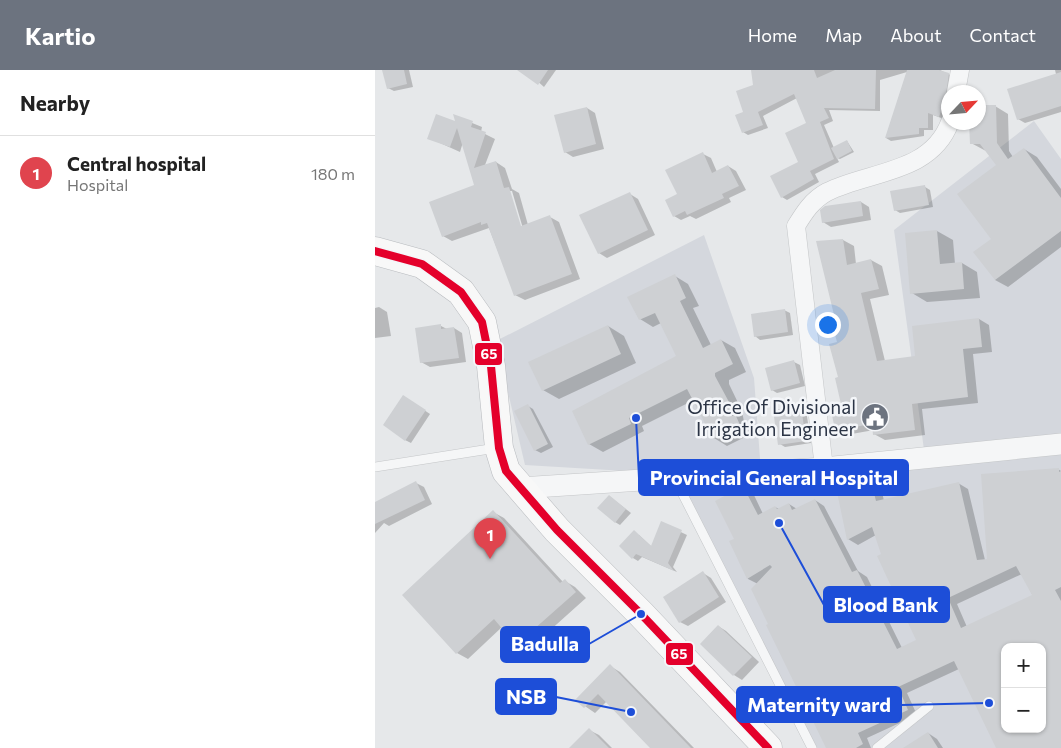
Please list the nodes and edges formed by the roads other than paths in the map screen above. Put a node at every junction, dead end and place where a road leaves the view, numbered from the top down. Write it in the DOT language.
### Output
graph roads {
  1 [pos="960,70"];
  2 [pos="957,85"];
  3 [pos="947,130"];
  4 [pos="375,251"];
  5 [pos="1061,444"];
  6 [pos="499,448"];
  7 [pos="375,467"];
  8 [pos="825,468"];
  9 [pos="675,479"];
  10 [pos="520,488"];
  11 [pos="929,706"];
  12 [pos="768,748"];
  13 [pos="812,748"];
  14 [pos="877,748"];
  1 -- 2 [label="street"];
  3 -- 8 [label="street"];
  4 -- 6 [label="highway"];
  5 -- 8 [label="street"];
  6 -- 7 [label="lane"];
  6 -- 10 [label="highway"];
  8 -- 9 [label="street"];
  9 -- 10 [label="street"];
  9 -- 13 [label="lane"];
  10 -- 12 [label="highway"];
  11 -- 14 [label="lane"];
}
